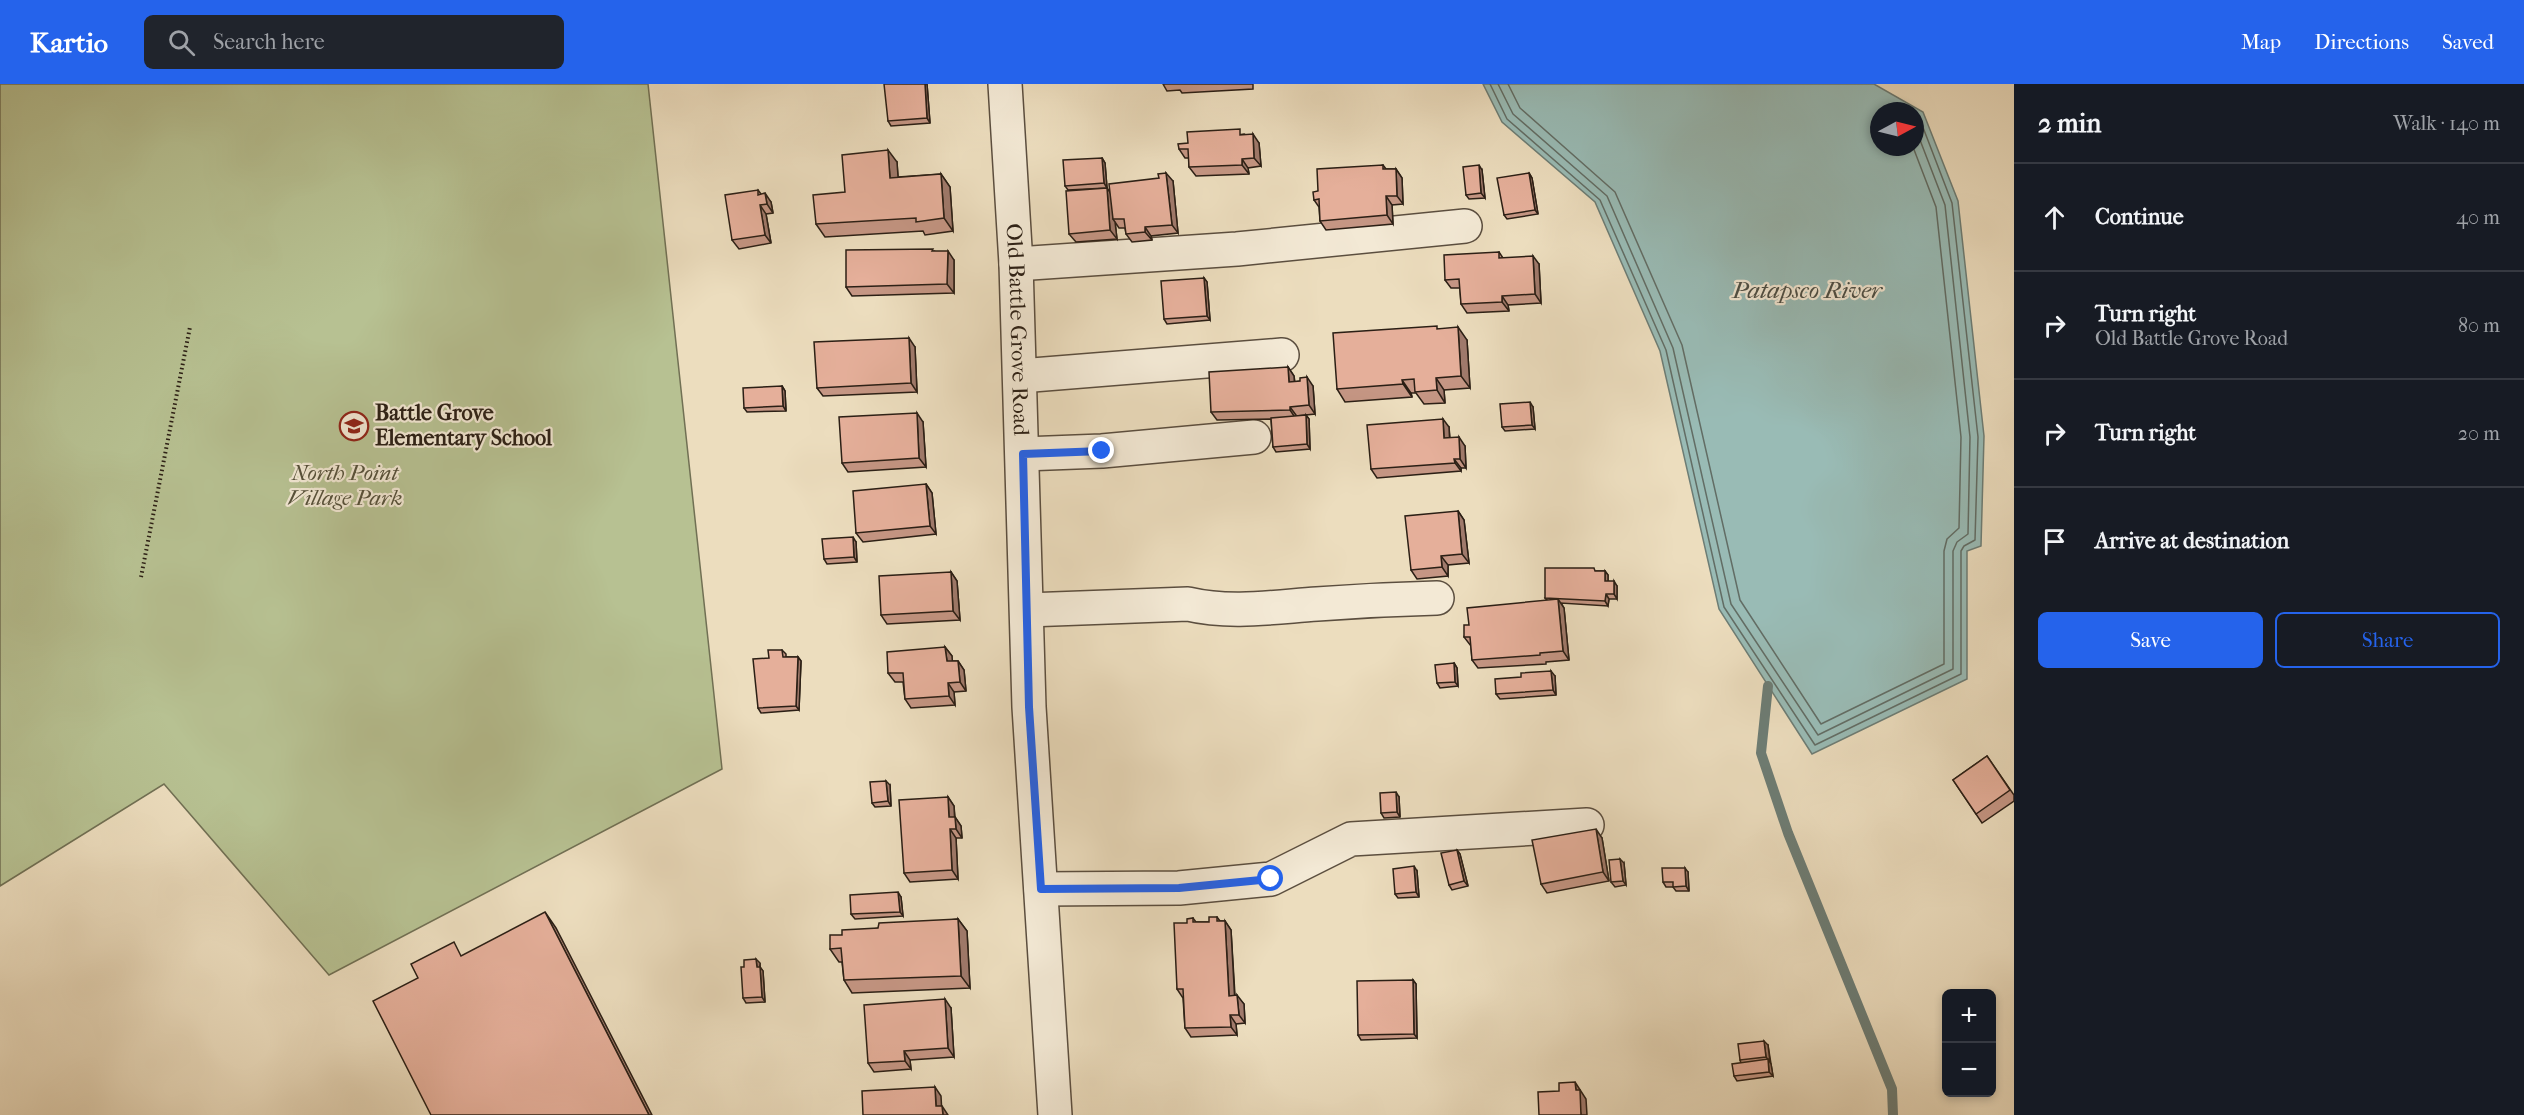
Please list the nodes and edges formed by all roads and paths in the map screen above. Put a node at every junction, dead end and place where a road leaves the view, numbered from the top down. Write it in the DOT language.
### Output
graph roads {
  1 [pos="1005,84"];
  2 [pos="1465,226"];
  3 [pos="1016,264"];
  4 [pos="190,327"];
  5 [pos="1282,355"];
  6 [pos="1020,376"];
  7 [pos="1254,437"];
  8 [pos="1023,454"];
  9 [pos="141,578"];
  10 [pos="1437,598"];
  11 [pos="1027,610"];
  12 [pos="1587,825"];
  13 [pos="1041,889"];
  14 [pos="1056,1115"];
  1 -- 3 [label="street, Old Battle Grove Road"];
  2 -- 3 [label="street"];
  3 -- 6 [label="street, Old Battle Grove Road"];
  4 -- 9 [label="path"];
  5 -- 6 [label="street"];
  6 -- 8 [label="street, Old Battle Grove Road"];
  7 -- 8 [label="street"];
  8 -- 11 [label="street, Old Battle Grove Road"];
  10 -- 11 [label="street"];
  11 -- 13 [label="street, Old Battle Grove Road"];
  12 -- 13 [label="street"];
  13 -- 14 [label="street, Old Battle Grove Road"];
}
